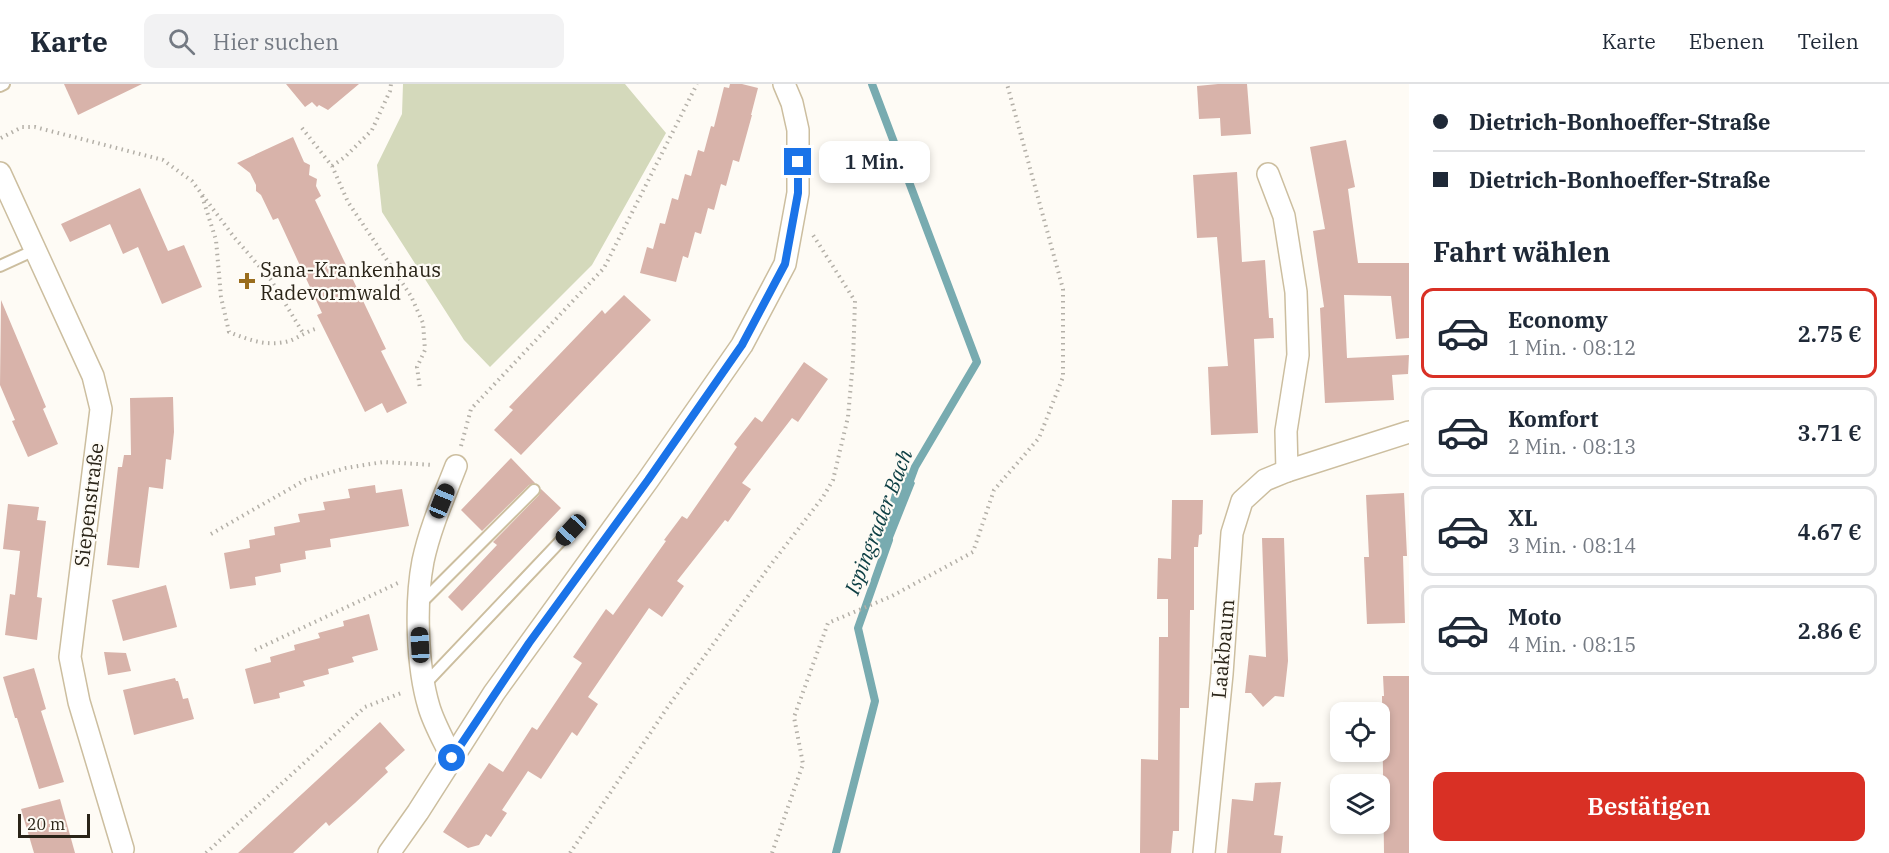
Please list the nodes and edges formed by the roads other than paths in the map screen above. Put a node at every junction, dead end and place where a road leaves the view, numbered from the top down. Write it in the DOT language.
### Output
graph roads {
  1 [pos="4,84"];
  2 [pos="784,84"];
  3 [pos="0,86"];
  4 [pos="0,173"];
  5 [pos="1268,174"];
  6 [pos="35,250"];
  7 [pos="0,266"];
  8 [pos="1409,432"];
  9 [pos="456,466"];
  10 [pos="1287,471"];
  11 [pos="534,490"];
  12 [pos="571,530"];
  13 [pos="420,604"];
  14 [pos="425,685"];
  15 [pos="452,758"];
  16 [pos="123,849"];
  17 [pos="389,853"];
  18 [pos="1204,853"];
  1 -- 3 [label="lane"];
  2 -- 15 [label="street"];
  4 -- 6 [label="street, Siepenstraße"];
  5 -- 10 [label="street"];
  6 -- 7 [label="lane"];
  6 -- 16 [label="street, Siepenstraße"];
  8 -- 10 [label="street, Laakbaum"];
  9 -- 13 [label="street"];
  10 -- 18 [label="street, Laakbaum"];
  11 -- 13 [label="lane"];
  12 -- 14 [label="lane"];
  13 -- 14 [label="street"];
  14 -- 15 [label="street"];
  15 -- 17 [label="street"];
}
